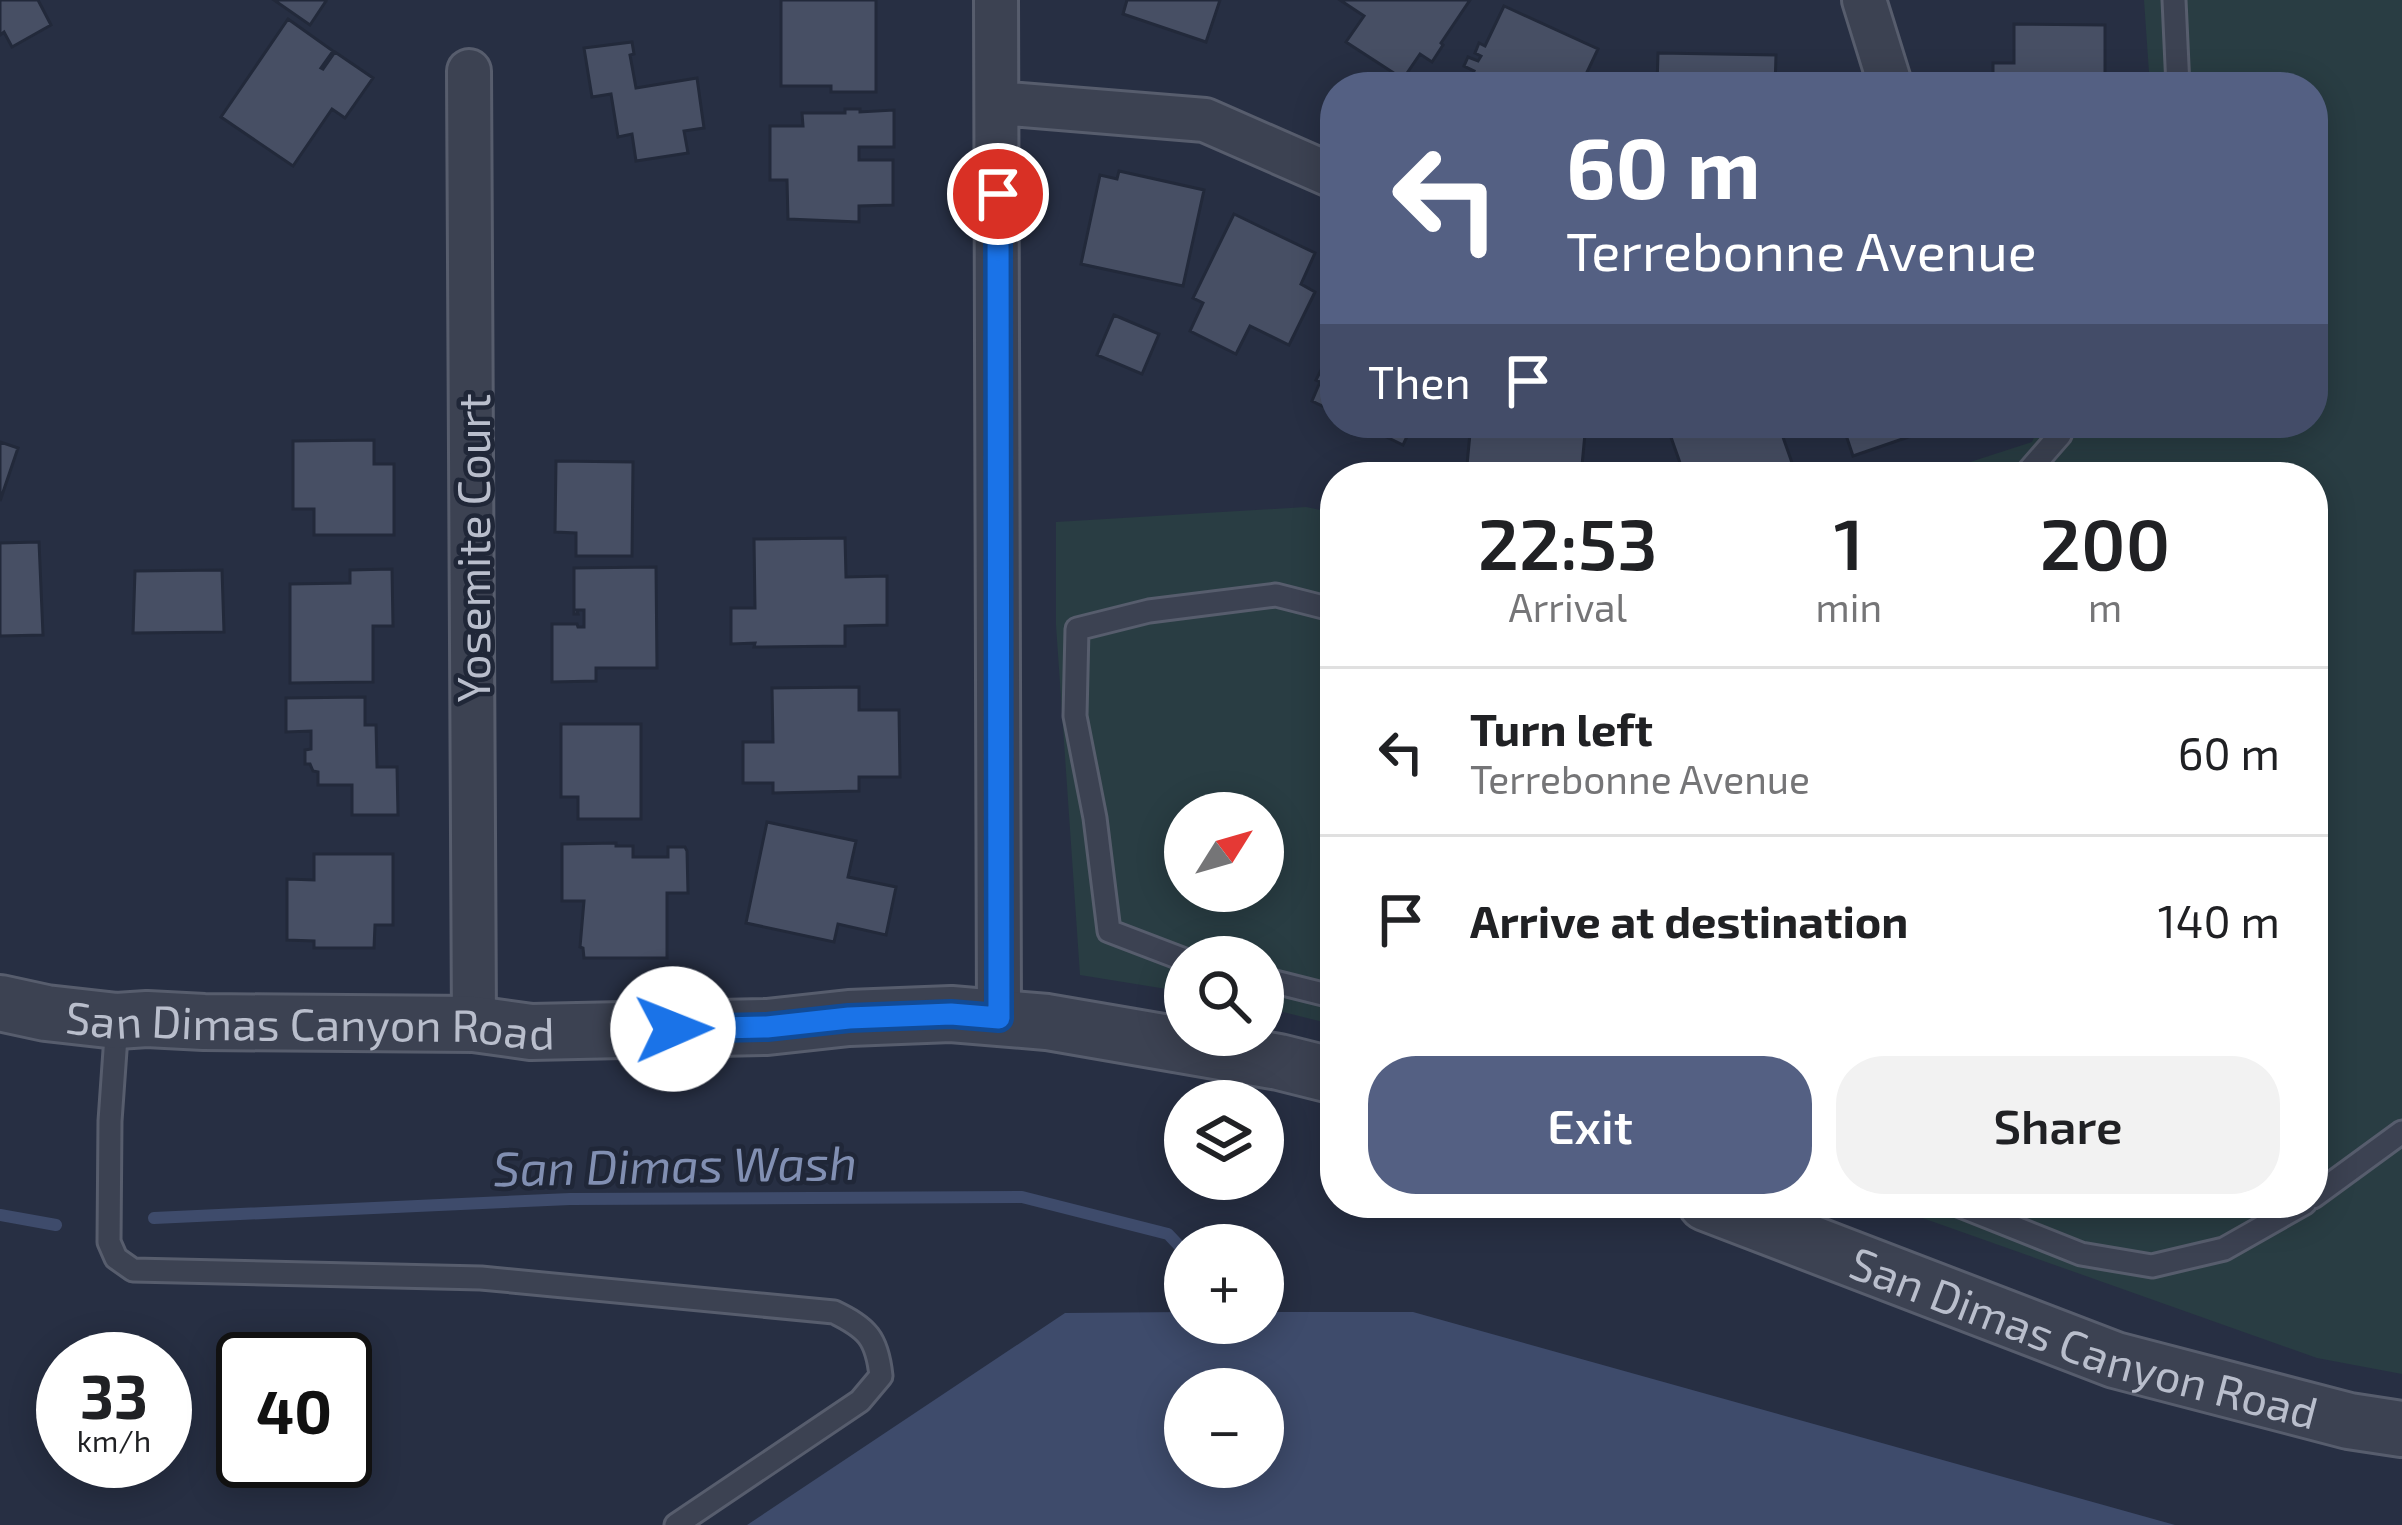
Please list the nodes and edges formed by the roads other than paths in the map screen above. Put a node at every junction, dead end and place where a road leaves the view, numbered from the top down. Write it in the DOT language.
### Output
graph roads {
  1 [pos="996,0"];
  2 [pos="1864,0"];
  3 [pos="2174,0"];
  4 [pos="469,71"];
  5 [pos="1886,72"];
  6 [pos="2177,72"];
  7 [pos="998,104"];
  8 [pos="1320,170"];
  9 [pos="2057,438"];
  10 [pos="2036,462"];
  11 [pos="1320,606"];
  12 [pos="1164,951"];
  13 [pos="1284,984"];
  14 [pos="1320,993"];
  15 [pos="0,1003"];
  16 [pos="999,1018"];
  17 [pos="117,1022"];
  18 [pos="475,1024"];
  19 [pos="1320,1072"];
  20 [pos="2402,1132"];
  21 [pos="2328,1186"];
  22 [pos="1745,1218"];
  23 [pos="1990,1218"];
  24 [pos="2279,1218"];
  25 [pos="2402,1429"];
  26 [pos="676,1525"];
  1 -- 7 [label="street"];
  2 -- 5 [label="street"];
  3 -- 6 [label="lane"];
  4 -- 18 [label="street, Yosemite Court"];
  7 -- 8 [label="street"];
  7 -- 16 [label="street"];
  9 -- 10 [label="lane"];
  11 -- 12 [label="lane"];
  13 -- 14 [label="lane"];
  15 -- 17 [label="street, San Dimas Canyon Road"];
  16 -- 18 [label="street, San Dimas Canyon Road"];
  16 -- 19 [label="street, San Dimas Canyon Road"];
  17 -- 18 [label="street, San Dimas Canyon Road"];
  17 -- 26 [label="lane"];
  20 -- 21 [label="lane"];
  22 -- 25 [label="street, San Dimas Canyon Road"];
  23 -- 24 [label="lane"];
}
